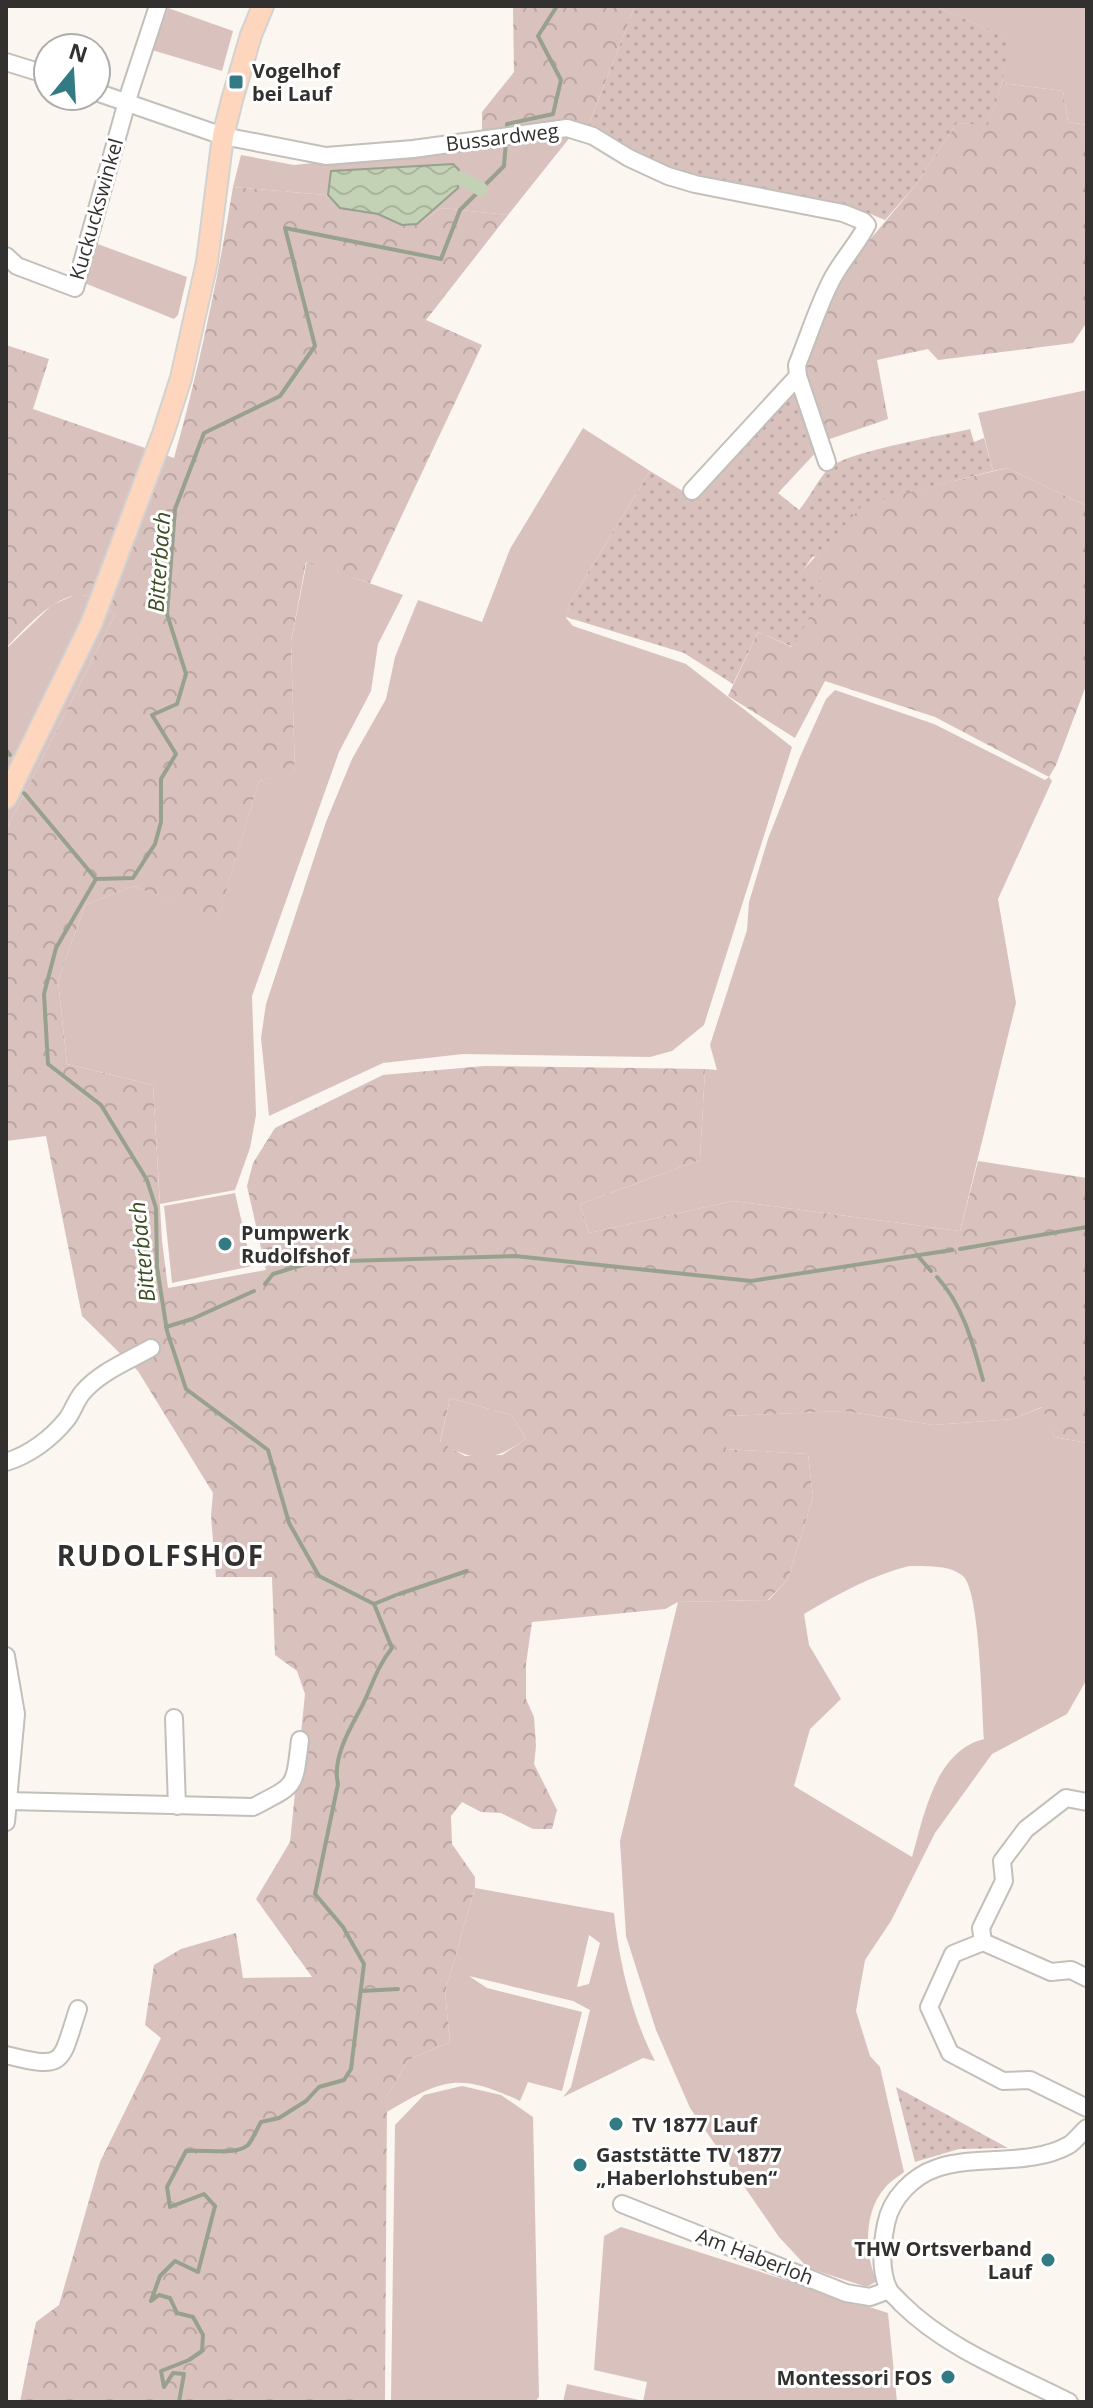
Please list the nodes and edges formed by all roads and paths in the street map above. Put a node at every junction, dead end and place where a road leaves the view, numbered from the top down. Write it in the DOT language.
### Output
graph roads {
  1 [pos="158,6"];
  2 [pos="263,6"];
  3 [pos="6,62"];
  4 [pos="32,70"];
  5 [pos="112,99"];
  6 [pos="127,105"];
  7 [pos="223,136"];
  8 [pos="6,256"];
  9 [pos="798,376"];
  10 [pos="827,462"];
  11 [pos="692,491"];
  12 [pos="6,798"];
  13 [pos="151,1348"];
  14 [pos="6,1462"];
  15 [pos="6,1656"];
  16 [pos="174,1718"];
  17 [pos="300,1740"];
  18 [pos="8,1801"];
  19 [pos="1087,1802"];
  20 [pos="177,1806"];
  21 [pos="6,1822"];
  22 [pos="983,1942"];
  23 [pos="1087,1978"];
  24 [pos="78,2009"];
  25 [pos="6,2055"];
  26 [pos="1087,2108"];
  27 [pos="1087,2128"];
  28 [pos="622,2204"];
  29 [pos="889,2290"];
  30 [pos="1069,2402"];
  1 -- 6 [label="street"];
  2 -- 7 [label="main road"];
  3 -- 4 [label="street"];
  5 -- 6 [label="street, Bussardweg"];
  6 -- 7 [label="street, Bussardweg"];
  6 -- 8 [label="street, Kuckuckswinkel"];
  7 -- 9 [label="street, Bussardweg"];
  7 -- 12 [label="main road"];
  9 -- 10 [label="street"];
  9 -- 11 [label="street"];
  13 -- 14 [label="street"];
  15 -- 18 [label="street"];
  16 -- 20 [label="street"];
  17 -- 20 [label="street"];
  18 -- 20 [label="street"];
  18 -- 21 [label="street"];
  19 -- 22 [label="street"];
  22 -- 23 [label="street"];
  22 -- 26 [label="street"];
  24 -- 25 [label="street"];
  27 -- 29 [label="street"];
  28 -- 29 [label="street, Am Haberloh"];
  29 -- 30 [label="street"];
}
